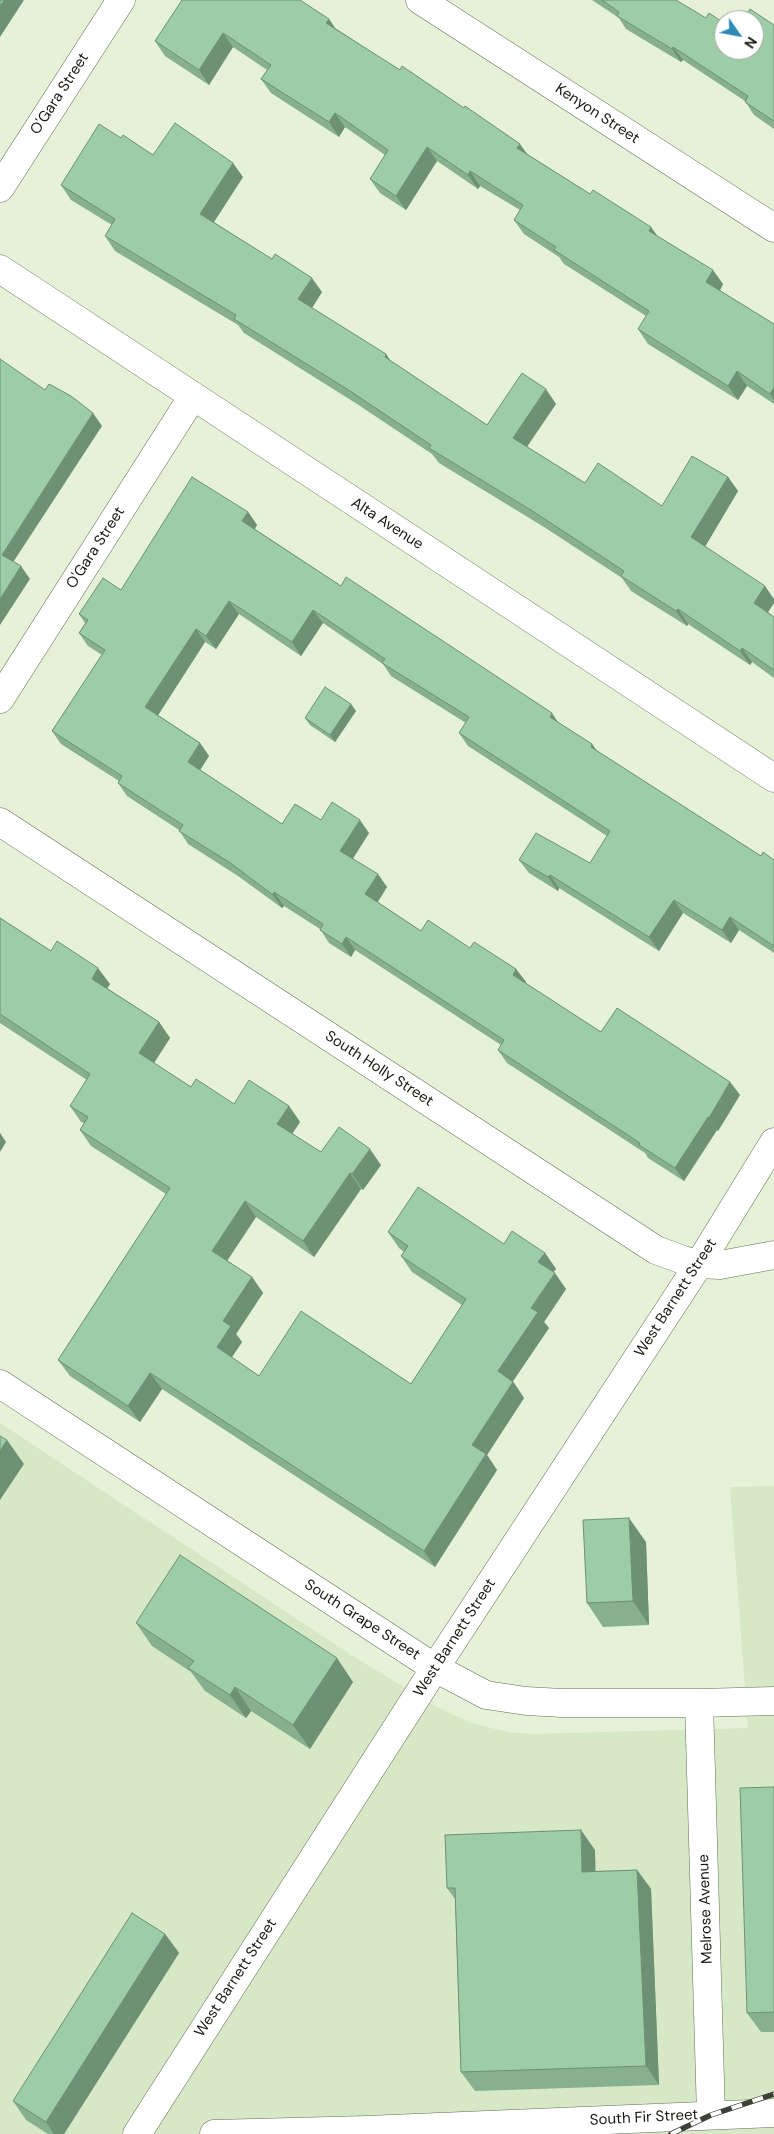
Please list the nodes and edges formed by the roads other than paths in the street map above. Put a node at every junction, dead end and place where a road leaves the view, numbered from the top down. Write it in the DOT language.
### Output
graph roads {
  1 [pos="121,0"];
  2 [pos="420,0"];
  3 [pos="0,188"];
  4 [pos="774,228"];
  5 [pos="0,269"];
  6 [pos="193,396"];
  7 [pos="0,699"];
  8 [pos="774,778"];
  9 [pos="0,822"];
  10 [pos="774,1142"];
  11 [pos="774,1255"];
  12 [pos="698,1264"];
  13 [pos="0,1384"];
  14 [pos="435,1668"];
  15 [pos="774,1701"];
  16 [pos="699,1704"];
  17 [pos="774,2113"];
  18 [pos="711,2115"];
  19 [pos="137,2134"];
  20 [pos="214,2134"];
  1 -- 3 [label="street, O'Gara Street"];
  2 -- 4 [label="street, Kenyon Street"];
  5 -- 6 [label="street, Alta Avenue"];
  6 -- 7 [label="street, O'Gara Street"];
  6 -- 8 [label="street, Alta Avenue"];
  9 -- 12 [label="street, South Holly Street"];
  10 -- 12 [label="street, West Barnett Street"];
  11 -- 12 [label="street, South Holly Street"];
  12 -- 14 [label="street, West Barnett Street"];
  13 -- 14 [label="street, South Grape Street"];
  14 -- 16 [label="street, South Grape Street"];
  14 -- 19 [label="street, West Barnett Street"];
  15 -- 16 [label="street, South Grape Street"];
  16 -- 18 [label="street, Melrose Avenue"];
  17 -- 18 [label="street, South Fir Street"];
  18 -- 20 [label="street, South Fir Street"];
}
